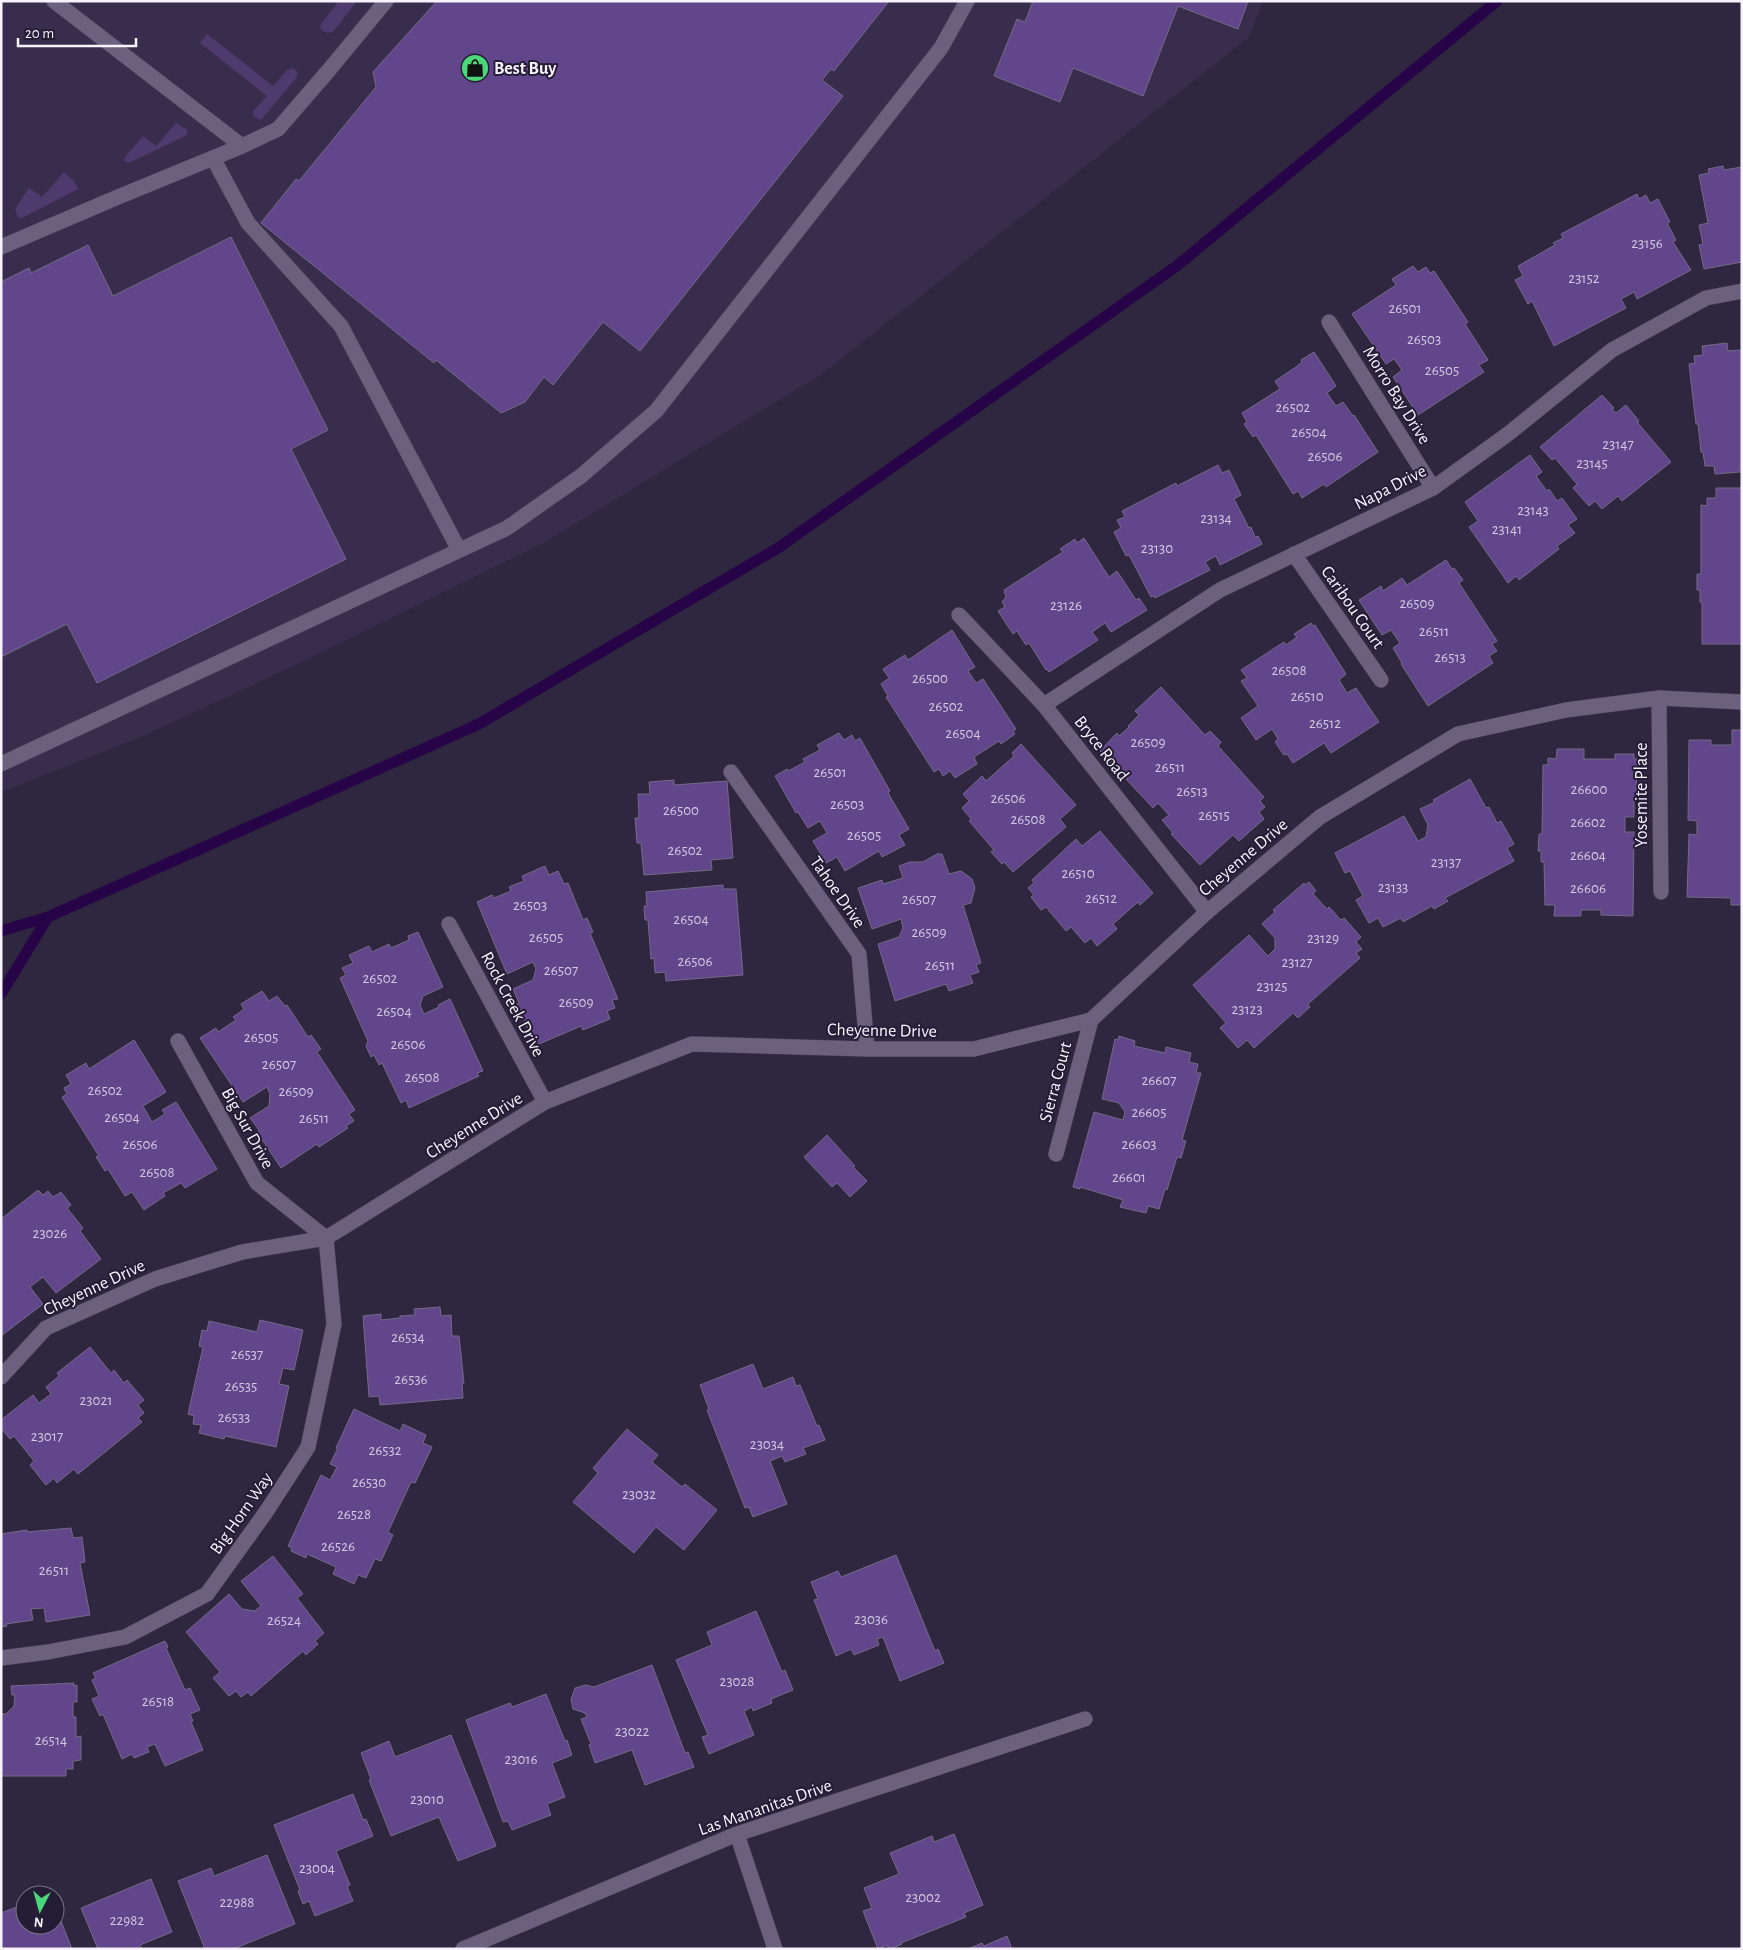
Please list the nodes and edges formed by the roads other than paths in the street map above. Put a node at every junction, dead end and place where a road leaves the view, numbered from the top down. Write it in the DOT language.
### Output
graph roads {
  1 [pos="54,1"];
  2 [pos="386,1"];
  3 [pos="967,1"];
  4 [pos="242,146"];
  5 [pos="213,158"];
  6 [pos="1,247"];
  7 [pos="1742,291"];
  8 [pos="1329,322"];
  9 [pos="1433,488"];
  10 [pos="459,550"];
  11 [pos="1294,554"];
  12 [pos="958,615"];
  13 [pos="1381,680"];
  14 [pos="1659,698"];
  15 [pos="1742,702"];
  16 [pos="1044,705"];
  17 [pos="1,764"];
  18 [pos="731,772"];
  19 [pos="1660,892"];
  20 [pos="1207,912"];
  21 [pos="449,924"];
  22 [pos="1091,1020"];
  23 [pos="178,1041"];
  24 [pos="867,1049"];
  25 [pos="545,1102"];
  26 [pos="1056,1154"];
  27 [pos="326,1238"];
  28 [pos="1,1378"];
  29 [pos="1,1658"];
  30 [pos="1086,1719"];
  31 [pos="737,1834"];
  32 [pos="463,1949"];
  33 [pos="775,1949"];
  1 -- 4 [label="street"];
  2 -- 4 [label="street"];
  3 -- 10 [label="street"];
  4 -- 5 [label="street"];
  5 -- 6 [label="street"];
  5 -- 10 [label="street"];
  7 -- 9 [label="street, Napa Drive"];
  8 -- 9 [label="street, Morro Bay Drive"];
  9 -- 11 [label="street, Napa Drive"];
  10 -- 17 [label="street"];
  11 -- 13 [label="street, Caribou Court"];
  11 -- 16 [label="street, Napa Drive"];
  12 -- 16 [label="street, Bryce Road"];
  14 -- 15 [label="street, Cheyenne Drive"];
  14 -- 19 [label="street, Yosemite Place"];
  14 -- 20 [label="street, Cheyenne Drive"];
  16 -- 20 [label="street, Bryce Road"];
  18 -- 24 [label="street, Tahoe Drive"];
  20 -- 22 [label="street, Cheyenne Drive"];
  21 -- 25 [label="street, Rock Creek Drive"];
  22 -- 24 [label="street, Cheyenne Drive"];
  22 -- 26 [label="street, Sierra Court"];
  23 -- 27 [label="street, Big Sur Drive"];
  24 -- 25 [label="street, Cheyenne Drive"];
  25 -- 27 [label="street, Cheyenne Drive"];
  27 -- 28 [label="street, Cheyenne Drive"];
  27 -- 29 [label="street, Big Horn Way"];
  30 -- 31 [label="street, Las Mananitas Drive"];
  31 -- 32 [label="street, Las Mananitas Drive"];
  31 -- 33 [label="street"];
}
